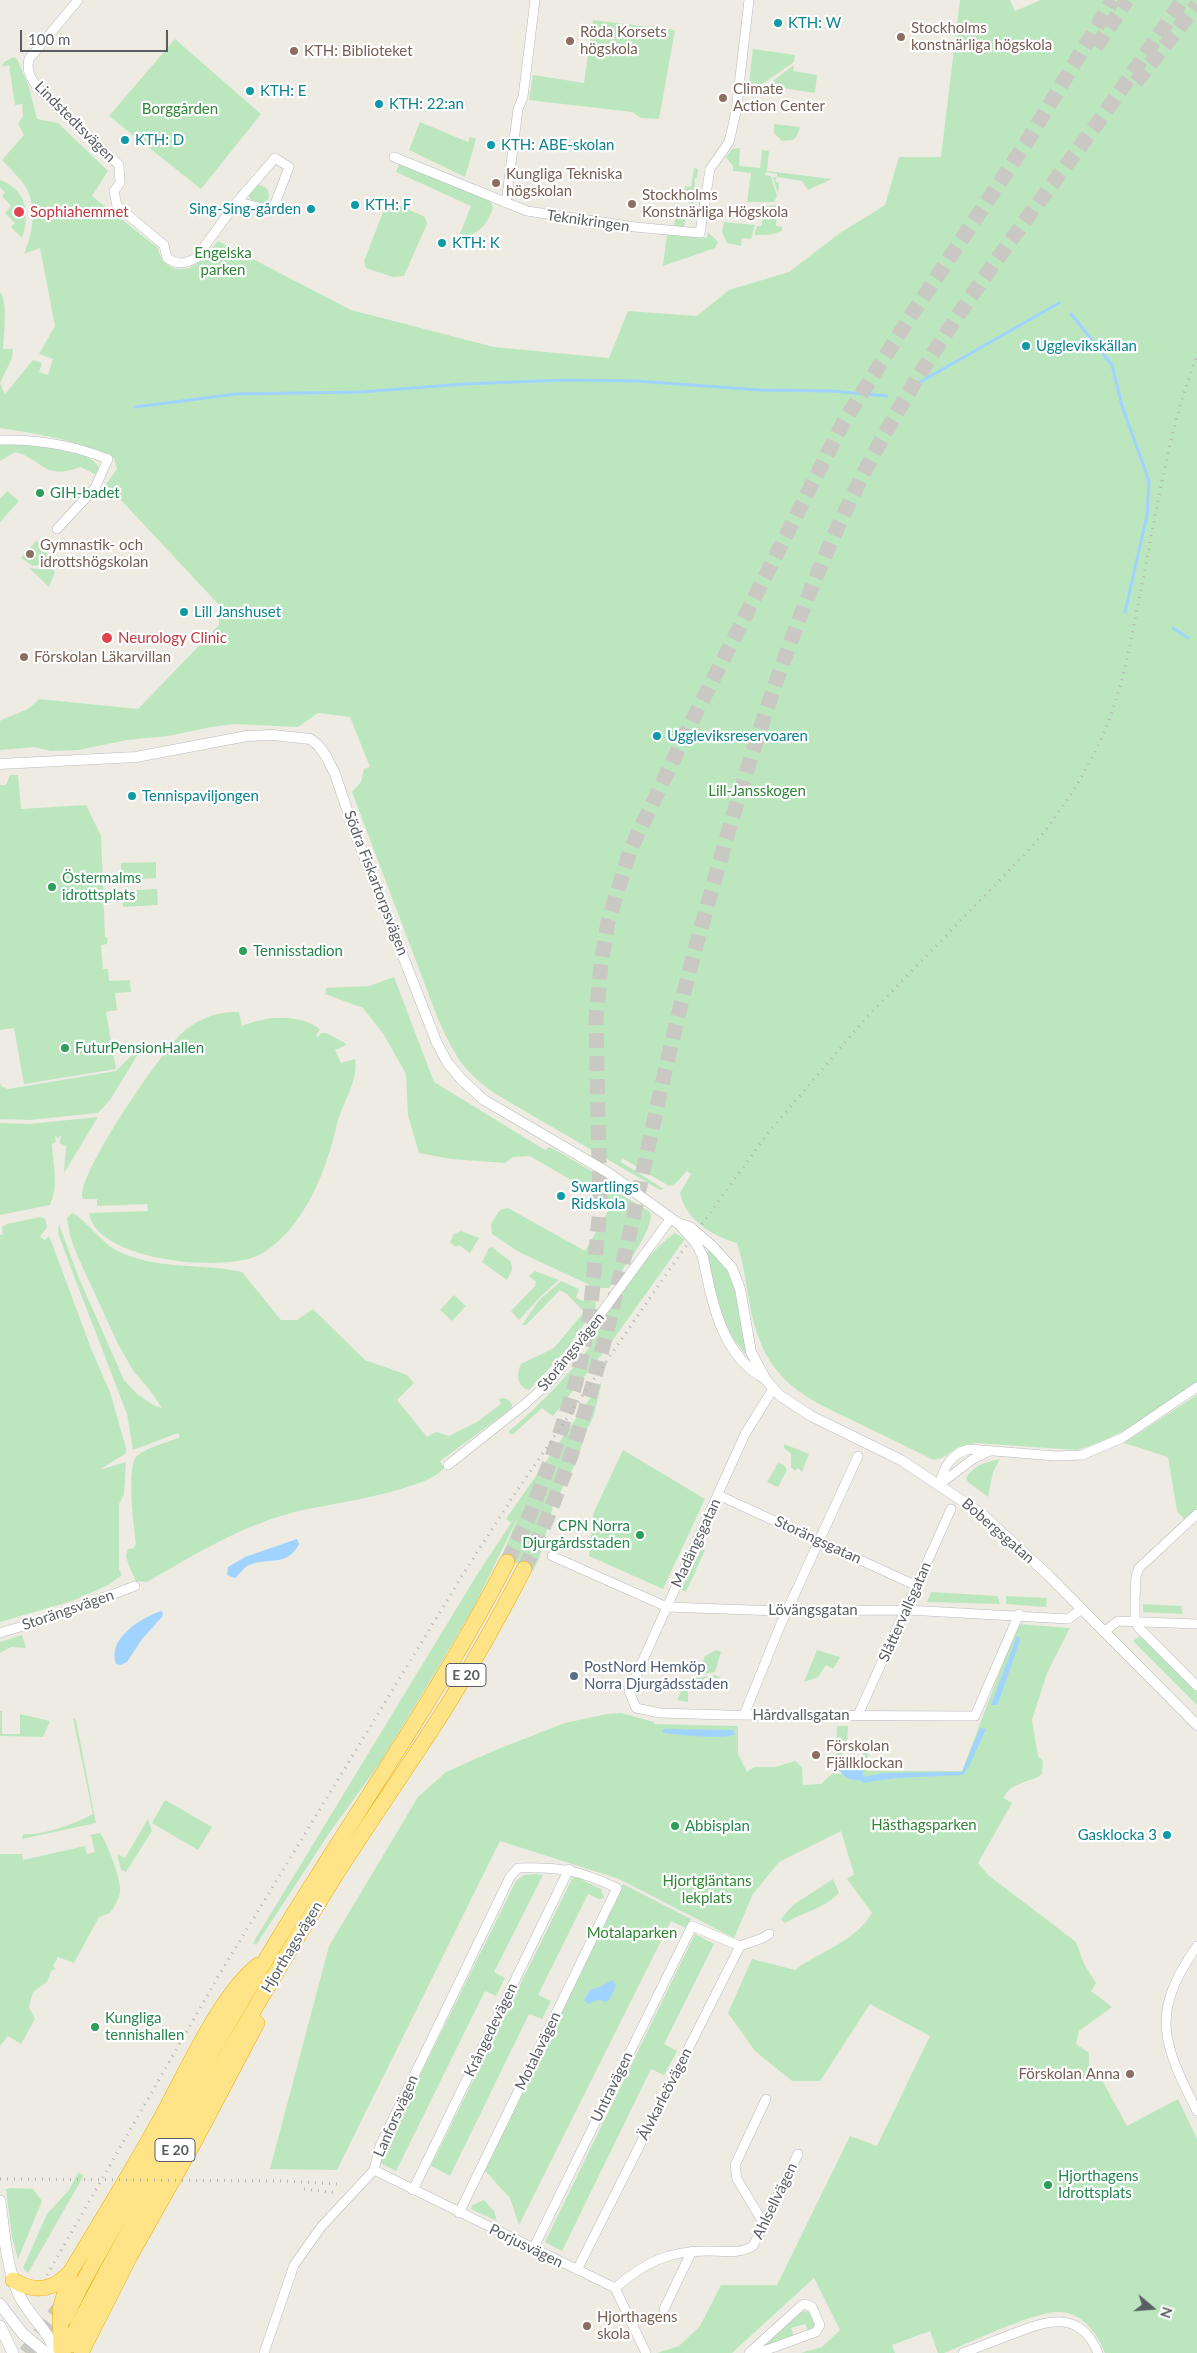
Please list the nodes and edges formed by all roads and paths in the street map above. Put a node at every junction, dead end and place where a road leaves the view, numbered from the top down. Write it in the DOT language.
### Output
graph roads {
  1 [pos="78,0"];
  2 [pos="535,0"];
  3 [pos="749,0"];
  4 [pos="394,156"];
  5 [pos="236,203"];
  6 [pos="506,203"];
  7 [pos="0,440"];
  8 [pos="57,530"];
  9 [pos="0,764"];
  10 [pos="675,1221"];
  11 [pos="766,1380"];
  12 [pos="1197,1387"];
  13 [pos="773,1390"];
  14 [pos="990,1451"];
  15 [pos="858,1456"];
  16 [pos="448,1465"];
  17 [pos="940,1484"];
  18 [pos="718,1494"];
  19 [pos="952,1509"];
  20 [pos="1197,1514"];
  21 [pos="821,1542"];
  22 [pos="552,1556"];
  23 [pos="507,1562"];
  24 [pos="524,1570"];
  25 [pos="135,1586"];
  26 [pos="917,1586"];
  27 [pos="667,1607"];
  28 [pos="1082,1609"];
  29 [pos="906,1610"];
  30 [pos="787,1611"];
  31 [pos="1019,1614"];
  32 [pos="1136,1620"];
  33 [pos="1197,1624"];
  34 [pos="1105,1631"];
  35 [pos="0,1633"];
  36 [pos="1197,1686"];
  37 [pos="631,1701"];
  38 [pos="744,1714"];
  39 [pos="858,1715"];
  40 [pos="1197,1725"];
  41 [pos="570,1869"];
  42 [pos="769,1934"];
  43 [pos="740,1946"];
  44 [pos="1197,1946"];
  45 [pos="266,1958"];
  46 [pos="278,1968"];
  47 [pos="766,2099"];
  48 [pos="1197,2110"];
  49 [pos="798,2154"];
  50 [pos="374,2170"];
  51 [pos="413,2190"];
  52 [pos="0,2201"];
  53 [pos="459,2213"];
  54 [pos="764,2224"];
  55 [pos="533,2249"];
  56 [pos="692,2251"];
  57 [pos="577,2270"];
  58 [pos="71,2271"];
  59 [pos="14,2280"];
  60 [pos="83,2282"];
  61 [pos="615,2288"];
  62 [pos="70,2294"];
  63 [pos="0,2304"];
  64 [pos="664,2309"];
  65 [pos="65,2318"];
  66 [pos="0,2326"];
  67 [pos="74,2333"];
  68 [pos="90,2333"];
  69 [pos="56,2351"];
  70 [pos="13,2353"];
  71 [pos="81,2353"];
  72 [pos="264,2353"];
  73 [pos="646,2353"];
  74 [pos="749,2353"];
  75 [pos="758,2353"];
  76 [pos="963,2353"];
  77 [pos="1098,2353"];
  1 -- 5 [label="street, Lindstedtsvägen"];
  2 -- 6 [label="street"];
  3 -- 6 [label="street, Teknikringen"];
  4 -- 6 [label="street, Teknikringen"];
  5 -- 5 [label="street, Lindstedtsvägen"];
  7 -- 8 [label="street"];
  9 -- 10 [label="street, Södra Fiskartorpsvägen"];
  10 -- 11 [label="street, Bobergsgatan, bridge"];
  10 -- 11 [label="street, Bobergsgatan, bridge"];
  10 -- 16 [label="street, Storängsvägen"];
  11 -- 13 [label="street, Bobergsgatan"];
  12 -- 14 [label="street"];
  13 -- 17 [label="street, Bobergsgatan"];
  13 -- 18 [label="street, Madängsgatan"];
  14 -- 17 [label="street"];
  14 -- 17 [label="street"];
  15 -- 21 [label="street"];
  17 -- 28 [label="street, Bobergsgatan"];
  18 -- 21 [label="street, Storängsgatan"];
  18 -- 27 [label="street, Madängsgatan"];
  19 -- 26 [label="street, Slåttervallsgatan"];
  20 -- 32 [label="street"];
  21 -- 26 [label="street, Storängsgatan"];
  21 -- 30 [label="street"];
  22 -- 27 [label="street, Lövängsgatan"];
  23 -- 45 [label="highway, Hjorthagsvägen / E 20"];
  24 -- 46 [label="highway, Hjorthagsvägen / E 20"];
  25 -- 35 [label="street, Storängsvägen"];
  26 -- 29 [label="street, Slåttervallsgatan"];
  27 -- 30 [label="street, Lövängsgatan"];
  27 -- 37 [label="street, Madängsgatan"];
  28 -- 31 [label="street, Lövängsgatan"];
  28 -- 34 [label="street, Bobergsgatan"];
  29 -- 30 [label="street, Lövängsgatan"];
  29 -- 31 [label="street, Lövängsgatan"];
  29 -- 39 [label="street, Slåttervallsgatan"];
  30 -- 38 [label="street"];
  31 -- 39 [label="street, Hårdvallsgatan"];
  32 -- 33 [label="street"];
  32 -- 34 [label="street"];
  32 -- 36 [label="street"];
  34 -- 40 [label="street, Bobergsgatan"];
  37 -- 38 [label="street, Hårdvallsgatan"];
  38 -- 39 [label="street, Hårdvallsgatan"];
  41 -- 50 [label="street, Lanforsvägen"];
  41 -- 51 [label="street, Krångedevägen"];
  41 -- 53 [label="street, Motalavägen"];
  42 -- 43 [label="street"];
  43 -- 55 [label="street, Untravägen"];
  43 -- 57 [label="street, Älvkarleövägen"];
  44 -- 48 [label="street"];
  45 -- 58 [label="highway"];
  45 -- 60 [label="highway, Hjorthagsvägen / E 20"];
  46 -- 67 [label="highway, Hjorthagsvägen / E 20"];
  46 -- 68 [label="highway"];
  47 -- 54 [label="street"];
  49 -- 54 [label="street, Ahlsellvägen"];
  50 -- 51 [label="street, Porjusvägen"];
  50 -- 72 [label="street, Lanforsvägen"];
  51 -- 53 [label="street, Porjusvägen"];
  52 -- 59 [label="main road"];
  53 -- 55 [label="street, Porjusvägen"];
  54 -- 56 [label="street, Ahlsellvägen"];
  55 -- 57 [label="street, Porjusvägen"];
  56 -- 61 [label="street, Ahlsellvägen"];
  56 -- 64 [label="street"];
  57 -- 61 [label="street, Porjusvägen"];
  58 -- 59 [label="highway"];
  58 -- 69 [label="highway"];
  59 -- 69 [label="main road"];
  60 -- 62 [label="highway, E 20"];
  60 -- 65 [label="highway, Hjorthagsvägen"];
  61 -- 73 [label="street"];
  63 -- 69 [label="main road"];
  66 -- 70 [label="main road"];
  68 -- 69 [label="highway"];
  68 -- 71 [label="highway"];
  74 -- 75 [label="street"];
  76 -- 77 [label="street"];
}
